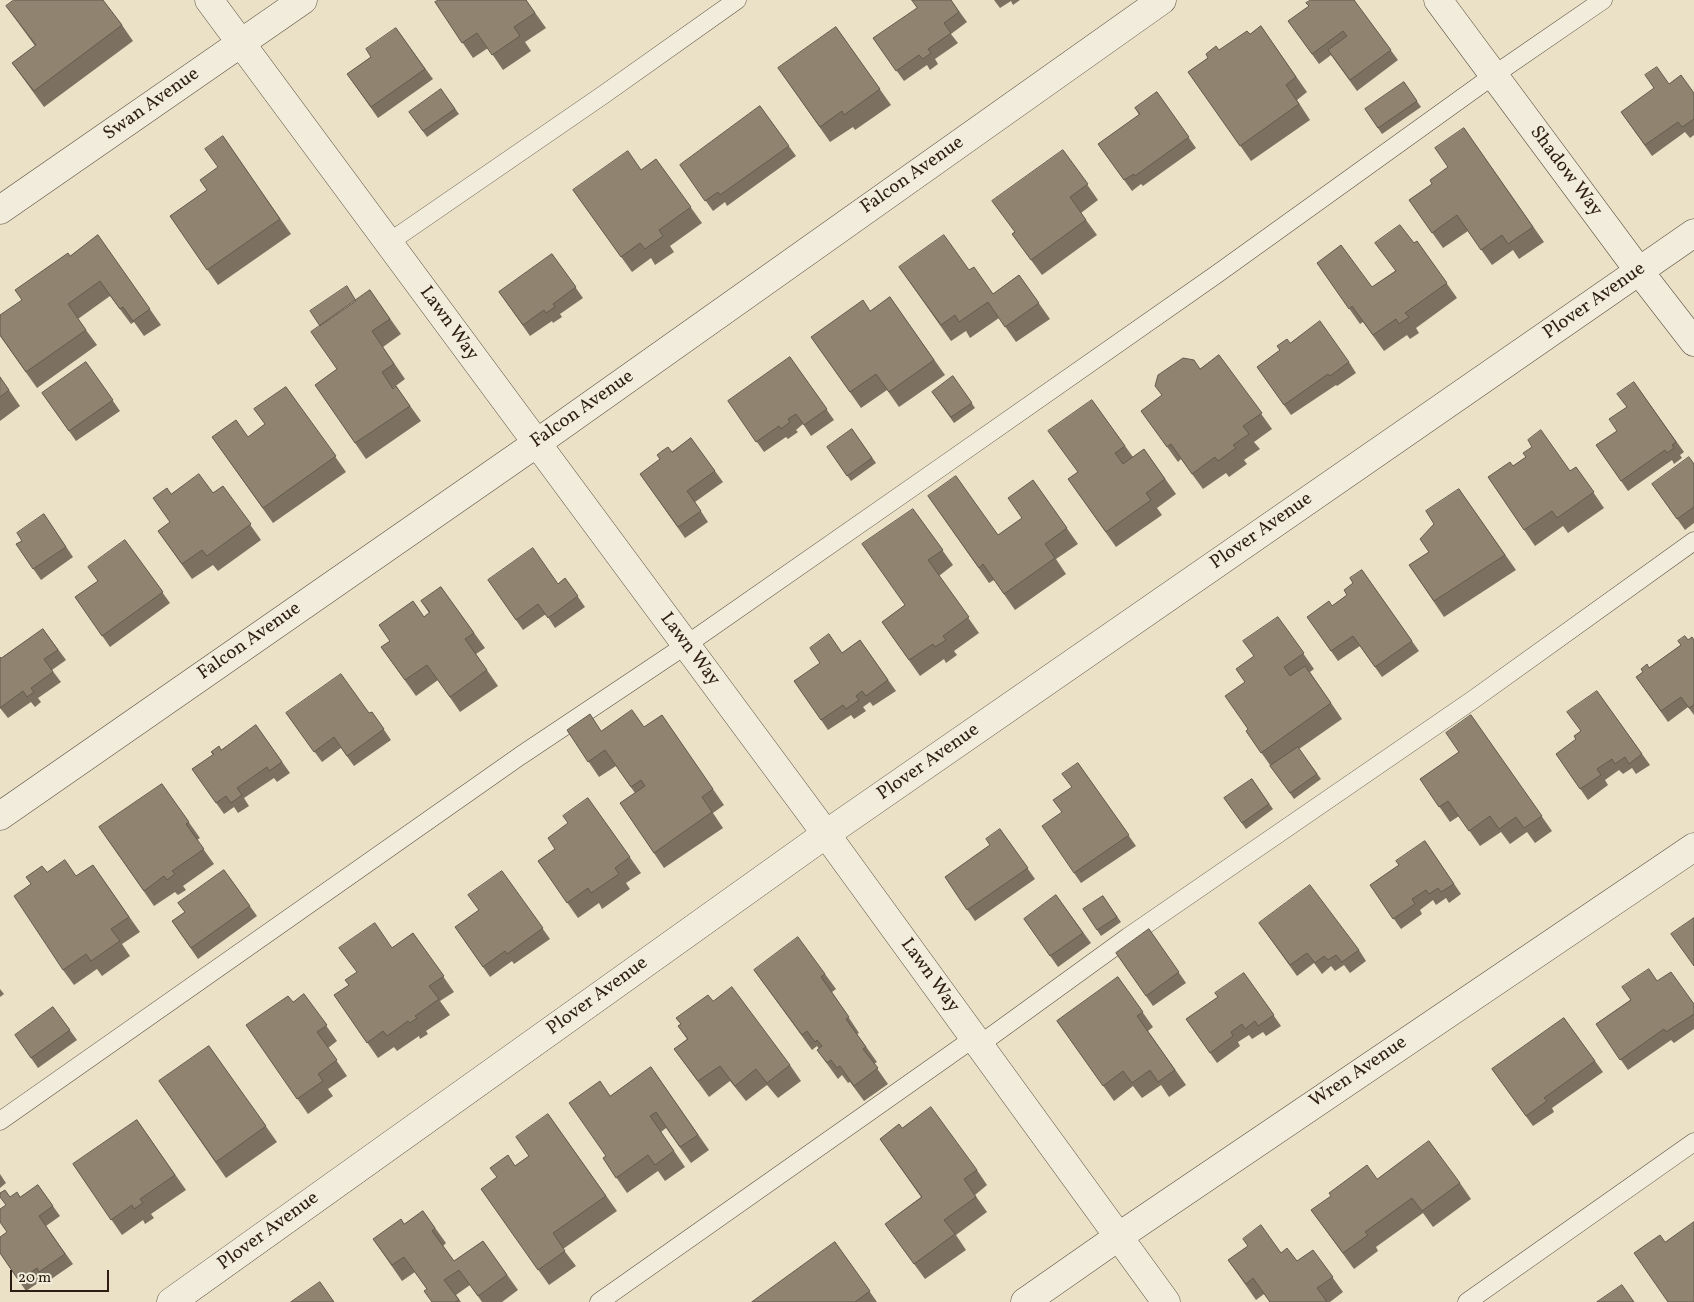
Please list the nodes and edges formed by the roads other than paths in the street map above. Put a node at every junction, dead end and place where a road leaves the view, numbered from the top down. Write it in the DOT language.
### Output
graph roads {
  1 [pos="209,0"];
  2 [pos="303,0"];
  3 [pos="737,0"];
  4 [pos="1162,0"];
  5 [pos="1438,0"];
  6 [pos="1603,0"];
  7 [pos="241,43"];
  8 [pos="1494,76"];
  9 [pos="0,210"];
  10 [pos="1694,233"];
  11 [pos="388,243"];
  12 [pos="1639,271"];
  13 [pos="1694,342"];
  14 [pos="536,443"];
  15 [pos="1694,541"];
  16 [pos="686,645"];
  17 [pos="0,816"];
  18 [pos="826,834"];
  19 [pos="1694,847"];
  20 [pos="976,1042"];
  21 [pos="0,1121"];
  22 [pos="1694,1142"];
  23 [pos="1118,1237"];
  24 [pos="171,1302"];
  25 [pos="600,1302"];
  26 [pos="1025,1302"];
  27 [pos="1166,1302"];
  28 [pos="1467,1302"];
  1 -- 7 [label="street, Lawn Way"];
  2 -- 7 [label="street, Swan Avenue"];
  3 -- 11 [label="lane"];
  4 -- 14 [label="street, Falcon Avenue"];
  5 -- 8 [label="street, Shadow Way"];
  6 -- 8 [label="lane"];
  7 -- 9 [label="street, Swan Avenue"];
  7 -- 11 [label="street, Lawn Way"];
  8 -- 12 [label="street, Shadow Way"];
  8 -- 16 [label="lane"];
  10 -- 12 [label="street, Plover Avenue"];
  11 -- 14 [label="street, Lawn Way"];
  12 -- 13 [label="street, Shadow Way"];
  12 -- 18 [label="street, Plover Avenue"];
  14 -- 16 [label="street, Lawn Way"];
  14 -- 17 [label="street, Falcon Avenue"];
  15 -- 20 [label="lane"];
  16 -- 18 [label="street, Lawn Way"];
  16 -- 21 [label="lane"];
  18 -- 20 [label="street, Lawn Way"];
  18 -- 24 [label="street, Plover Avenue"];
  19 -- 23 [label="street, Wren Avenue"];
  20 -- 23 [label="street, Lawn Way"];
  20 -- 25 [label="lane"];
  22 -- 28 [label="lane"];
  23 -- 26 [label="street, Wren Avenue"];
  23 -- 27 [label="street, Lawn Way"];
}
